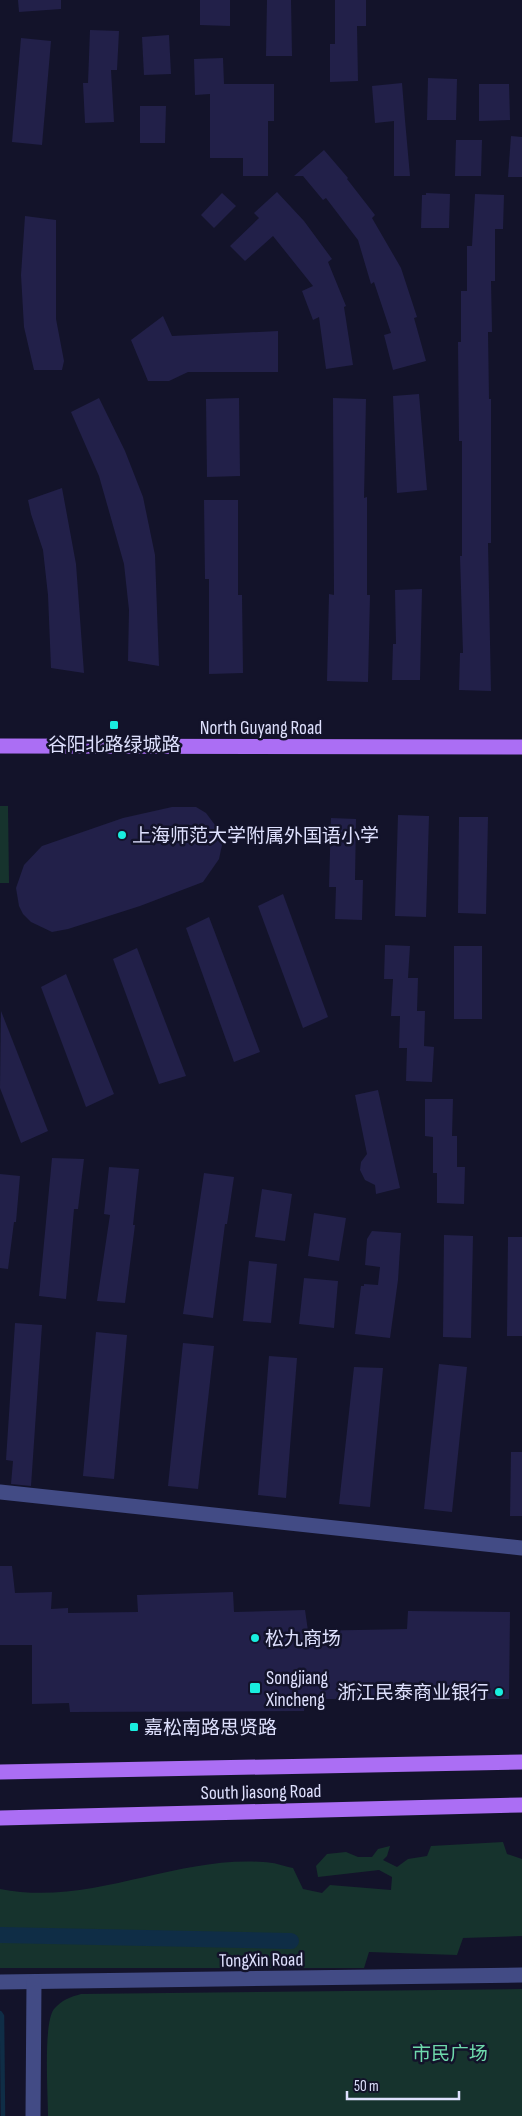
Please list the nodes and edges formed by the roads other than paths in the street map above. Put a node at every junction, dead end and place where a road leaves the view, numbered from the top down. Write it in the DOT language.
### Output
graph roads {
  1 [pos="0,746"];
  2 [pos="522,747"];
  3 [pos="0,1492"];
  4 [pos="522,1548"];
  5 [pos="522,1762"];
  6 [pos="0,1772"];
  7 [pos="522,1805"];
  8 [pos="0,1818"];
  9 [pos="522,1975"];
  10 [pos="0,1982"];
  11 [pos="34,1982"];
  12 [pos="33,2116"];
  1 -- 2 [label="main road, North Guyang Road"];
  3 -- 4 [label="street"];
  5 -- 6 [label="main road, South Jiasong Road"];
  7 -- 8 [label="main road, South Jiasong Road"];
  9 -- 11 [label="street, TongXin Road"];
  10 -- 11 [label="street, TongXin Road"];
  11 -- 12 [label="street"];
}
